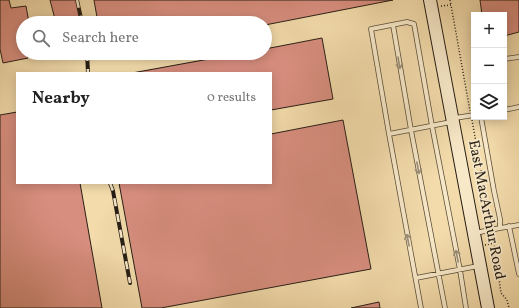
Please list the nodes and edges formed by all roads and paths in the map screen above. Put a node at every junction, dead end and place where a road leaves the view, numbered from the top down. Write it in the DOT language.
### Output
graph roads {
  1 [pos="430,0"];
  2 [pos="450,0"];
  3 [pos="451,5"];
  4 [pos="393,25"];
  5 [pos="519,57"];
  6 [pos="507,59"];
  7 [pos="519,107"];
  8 [pos="507,109"];
  9 [pos="471,116"];
  10 [pos="453,120"];
  11 [pos="482,120"];
  12 [pos="432,126"];
  13 [pos="411,130"];
  14 [pos="389,134"];
  15 [pos="519,225"];
  16 [pos="509,226"];
  17 [pos="500,228"];
  18 [pos="474,233"];
  19 [pos="477,246"];
  20 [pos="480,266"];
  21 [pos="460,270"];
  22 [pos="438,274"];
  23 [pos="519,274"];
  24 [pos="416,278"];
  25 [pos="421,308"];
  26 [pos="444,308"];
  27 [pos="466,308"];
  28 [pos="488,308"];
  29 [pos="509,308"];
  1 -- 10 [label="street, East MacArthur Road"];
  2 -- 3 [label="path"];
  4 -- 12 [label="lane"];
  4 -- 13 [label="lane, one-way"];
  4 -- 14 [label="lane"];
  5 -- 6 [label="lane"];
  7 -- 8 [label="lane"];
  9 -- 10 [label="lane"];
  10 -- 12 [label="lane"];
  10 -- 18 [label="street, East MacArthur Road"];
  11 -- 17 [label="lane"];
  12 -- 13 [label="lane"];
  21 -- 12 [label="lane, one-way"];
  13 -- 14 [label="lane"];
  13 -- 22 [label="lane, one-way"];
  24 -- 14 [label="lane, one-way"];
  15 -- 16 [label="lane"];
  16 -- 17 [label="lane"];
  16 -- 23 [label="lane"];
  17 -- 18 [label="lane"];
  18 -- 19 [label="street, East MacArthur Road"];
  19 -- 20 [label="street, East MacArthur Road"];
  19 -- 29 [label="path"];
  20 -- 21 [label="lane"];
  20 -- 28 [label="street, East MacArthur Road"];
  21 -- 22 [label="lane"];
  21 -- 27 [label="lane"];
  22 -- 24 [label="lane"];
  22 -- 26 [label="lane"];
  24 -- 25 [label="lane"];
}
